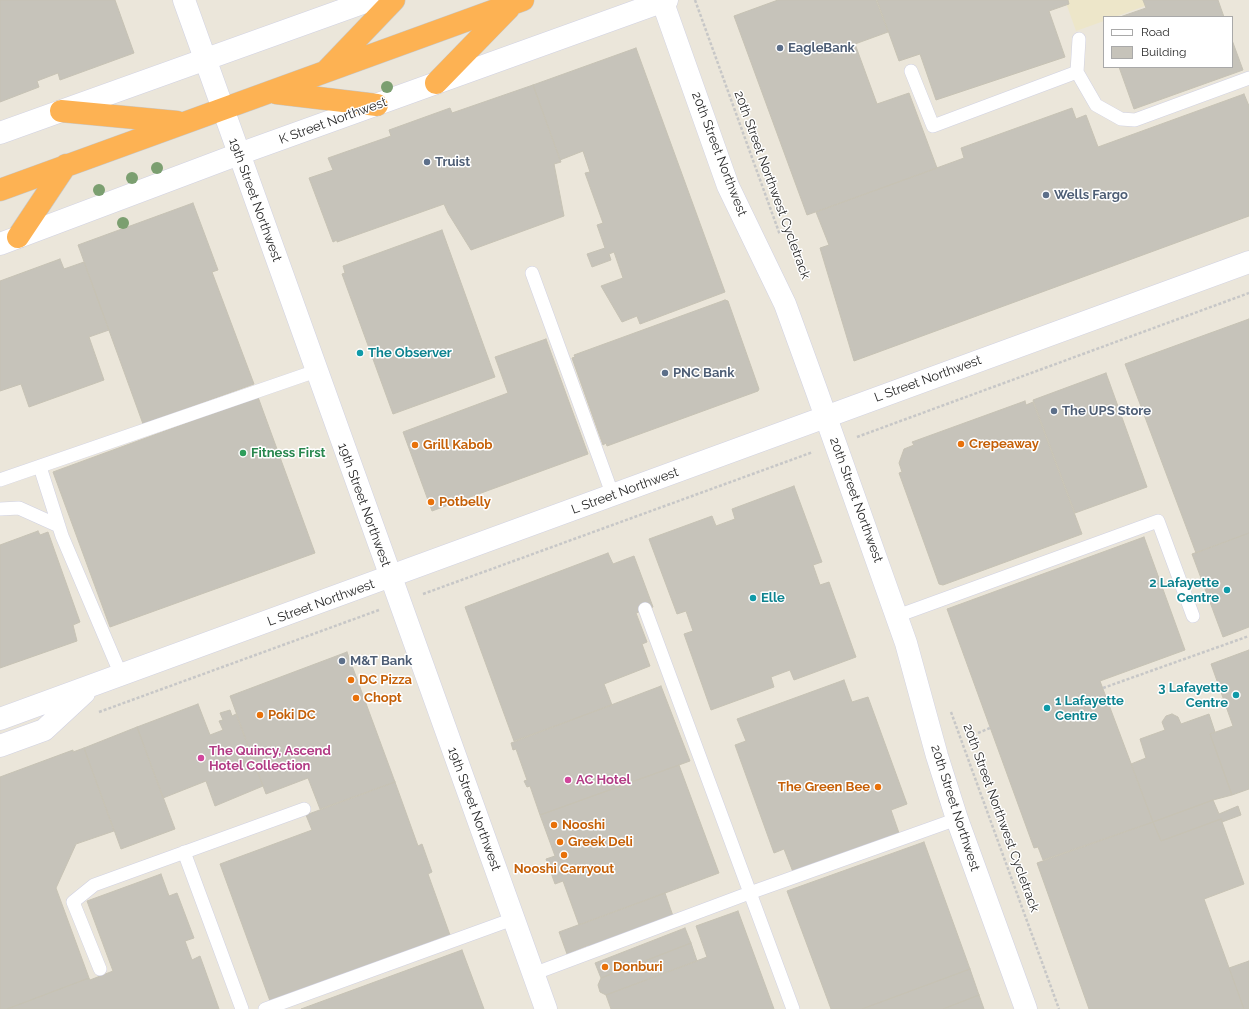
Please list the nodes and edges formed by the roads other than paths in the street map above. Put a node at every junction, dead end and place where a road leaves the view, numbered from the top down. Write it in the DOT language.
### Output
graph roads {
  1 [pos="184,0"];
  2 [pos="371,0"];
  3 [pos="394,0"];
  4 [pos="663,1"];
  5 [pos="518,2"];
  6 [pos="1079,39"];
  7 [pos="205,60"];
  8 [pos="911,71"];
  9 [pos="1077,72"];
  10 [pos="322,74"];
  11 [pos="1249,78"];
  12 [pos="436,83"];
  13 [pos="271,93"];
  14 [pos="377,105"];
  15 [pos="223,109"];
  16 [pos="61,111"];
  17 [pos="184,122"];
  18 [pos="0,133"];
  19 [pos="239,154"];
  20 [pos="66,165"];
  21 [pos="0,190"];
  22 [pos="9,241"];
  23 [pos="1249,262"];
  24 [pos="532,273"];
  25 [pos="316,372"];
  26 [pos="826,417"];
  27 [pos="40,467"];
  28 [pos="0,480"];
  29 [pos="612,496"];
  30 [pos="0,509"];
  31 [pos="59,526"];
  32 [pos="391,578"];
  33 [pos="645,609"];
  34 [pos="897,616"];
  35 [pos="1194,616"];
  36 [pos="121,675"];
  37 [pos="91,686"];
  38 [pos="0,719"];
  39 [pos="0,746"];
  40 [pos="304,809"];
  41 [pos="957,819"];
  42 [pos="184,852"];
  43 [pos="749,893"];
  44 [pos="513,919"];
  45 [pos="100,969"];
  46 [pos="533,974"];
  47 [pos="242,1009"];
  48 [pos="265,1009"];
  49 [pos="546,1009"];
  50 [pos="793,1009"];
  51 [pos="1026,1009"];
  1 -- 7 [label="street, 19th Street Northwest"];
  2 -- 7 [label="street"];
  3 -- 10 [label="highway"];
  4 -- 12 [label="street, K Street Northwest"];
  4 -- 26 [label="street, 20th Street Northwest"];
  5 -- 10 [label="highway"];
  5 -- 12 [label="highway"];
  6 -- 9 [label="lane"];
  7 -- 15 [label="street, 19th Street Northwest"];
  7 -- 16 [label="street"];
  8 -- 9 [label="lane"];
  9 -- 11 [label="lane"];
  10 -- 13 [label="highway"];
  12 -- 14 [label="street, K Street Northwest"];
  13 -- 14 [label="highway"];
  13 -- 15 [label="highway"];
  14 -- 19 [label="street, K Street Northwest"];
  15 -- 17 [label="highway"];
  15 -- 19 [label="street, 19th Street Northwest"];
  16 -- 17 [label="highway"];
  16 -- 18 [label="street"];
  17 -- 20 [label="highway"];
  19 -- 22 [label="street, K Street Northwest"];
  19 -- 25 [label="street, 19th Street Northwest"];
  20 -- 21 [label="highway"];
  20 -- 22 [label="highway"];
  23 -- 26 [label="street, L Street Northwest"];
  24 -- 29 [label="lane"];
  25 -- 27 [label="lane"];
  25 -- 32 [label="street, 19th Street Northwest"];
  26 -- 29 [label="street, L Street Northwest"];
  26 -- 34 [label="street, 20th Street Northwest"];
  27 -- 28 [label="lane"];
  27 -- 31 [label="lane"];
  29 -- 32 [label="street, L Street Northwest"];
  30 -- 31 [label="lane"];
  31 -- 36 [label="lane"];
  32 -- 36 [label="street, L Street Northwest"];
  32 -- 44 [label="street, 19th Street Northwest"];
  33 -- 43 [label="lane"];
  34 -- 35 [label="lane"];
  34 -- 41 [label="street, 20th Street Northwest"];
  36 -- 37 [label="street, L Street Northwest"];
  37 -- 38 [label="street, L Street Northwest"];
  37 -- 39 [label="street"];
  40 -- 42 [label="lane"];
  41 -- 43 [label="lane"];
  41 -- 51 [label="street, 20th Street Northwest"];
  42 -- 45 [label="lane"];
  42 -- 47 [label="lane"];
  43 -- 46 [label="lane"];
  43 -- 50 [label="lane"];
  44 -- 46 [label="street, 19th Street Northwest"];
  44 -- 48 [label="lane"];
  46 -- 49 [label="street, 19th Street Northwest"];
}
